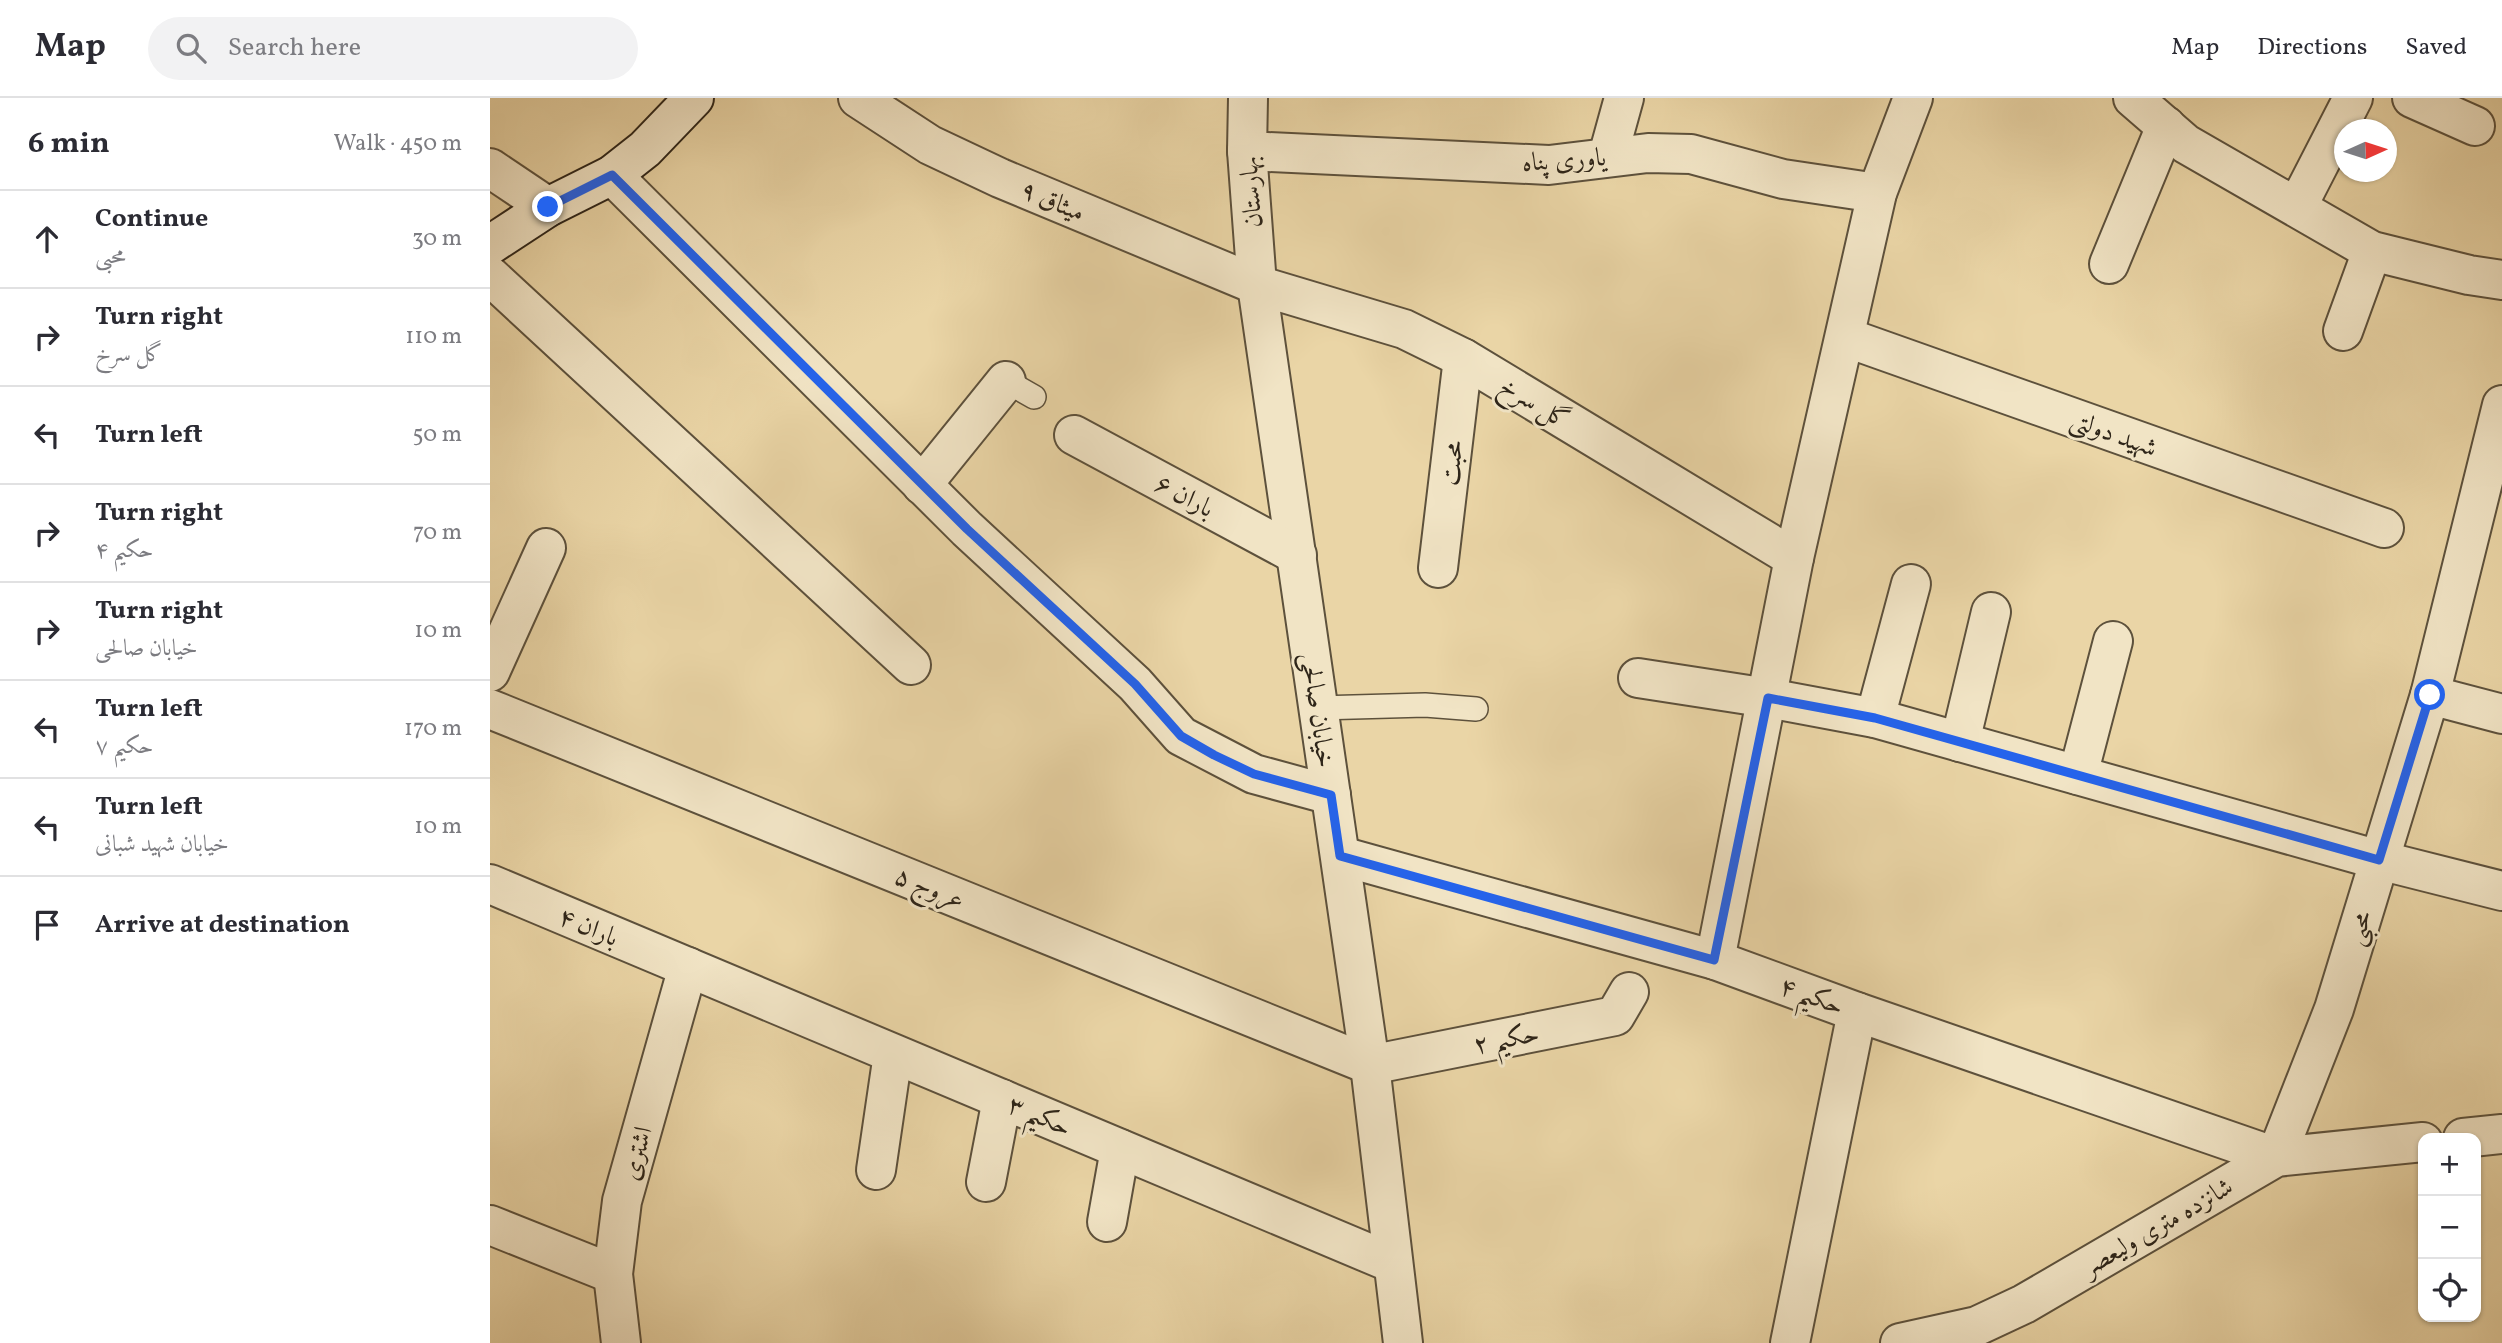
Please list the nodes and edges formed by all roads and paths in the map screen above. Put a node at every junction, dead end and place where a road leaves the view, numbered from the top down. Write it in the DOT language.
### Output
graph roads {
  1 [pos="694,98"];
  2 [pos="858,98"];
  3 [pos="1624,98"];
  4 [pos="1913,98"];
  5 [pos="2133,98"];
  6 [pos="2353,98"];
  7 [pos="2412,98"];
  8 [pos="1244,99"];
  9 [pos="2166,126"];
  10 [pos="2475,126"];
  11 [pos="1247,151"];
  12 [pos="1608,156"];
  13 [pos="490,168"];
  14 [pos="612,175"];
  15 [pos="1877,193"];
  16 [pos="548,207"];
  17 [pos="2297,207"];
  18 [pos="490,245"];
  19 [pos="2372,251"];
  20 [pos="2109,264"];
  21 [pos="490,276"];
  22 [pos="2502,280"];
  23 [pos="1257,285"];
  24 [pos="2343,331"];
  25 [pos="1845,337"];
  26 [pos="1463,358"];
  27 [pos="1020,389"];
  28 [pos="2502,405"];
  29 [pos="1074,435"];
  30 [pos="2496,458"];
  31 [pos="922,485"];
  32 [pos="2384,528"];
  33 [pos="546,548"];
  34 [pos="1297,555"];
  35 [pos="1794,558"];
  36 [pos="1438,568"];
  37 [pos="1911,584"];
  38 [pos="1991,612"];
  39 [pos="2113,641"];
  40 [pos="911,665"];
  41 [pos="490,672"];
  42 [pos="1638,678"];
  43 [pos="2430,695"];
  44 [pos="1768,698"];
  45 [pos="1318,708"];
  46 [pos="490,709"];
  47 [pos="1476,709"];
  48 [pos="2502,714"];
  49 [pos="1875,718"];
  50 [pos="1960,742"];
  51 [pos="2078,775"];
  52 [pos="1331,795"];
  53 [pos="1340,856"];
  54 [pos="2379,860"];
  55 [pos="490,884"];
  56 [pos="2502,891"];
  57 [pos="1714,960"];
  58 [pos="688,967"];
  59 [pos="1629,992"];
  60 [pos="1857,1012"];
  61 [pos="893,1054"];
  62 [pos="1370,1065"];
  63 [pos="1002,1099"];
  64 [pos="2502,1134"];
  65 [pos="2481,1136"];
  66 [pos="2418,1143"];
  67 [pos="1120,1149"];
  68 [pos="2276,1157"];
  69 [pos="876,1170"];
  70 [pos="986,1182"];
  71 [pos="1107,1222"];
  72 [pos="490,1225"];
  73 [pos="1392,1264"];
  74 [pos="613,1274"];
  75 [pos="1979,1335"];
  76 [pos="621,1343"];
  77 [pos="1403,1343"];
  78 [pos="1790,1343"];
  79 [pos="1900,1343"];
  1 -- 14 [label="street"];
  2 -- 23 [label="street, میثاق ۹"];
  3 -- 12 [label="street"];
  4 -- 15 [label="street"];
  5 -- 9 [label="street"];
  6 -- 17 [label="street"];
  7 -- 10 [label="street"];
  8 -- 11 [label="street, بهارستان"];
  9 -- 17 [label="street"];
  9 -- 20 [label="street"];
  11 -- 12 [label="street, یاوری پناه"];
  11 -- 23 [label="street, بهارستان"];
  12 -- 15 [label="street, یاوری پناه"];
  13 -- 16 [label="street"];
  14 -- 16 [label="street"];
  14 -- 31 [label="street"];
  15 -- 25 [label="street"];
  16 -- 18 [label="street"];
  17 -- 19 [label="street"];
  19 -- 22 [label="street"];
  19 -- 24 [label="street"];
  21 -- 40 [label="street"];
  23 -- 26 [label="street, گل سرخ"];
  23 -- 34 [label="street, خیابان صالحی"];
  25 -- 32 [label="street, شهید دولتی"];
  25 -- 35 [label="street"];
  26 -- 35 [label="street, گل سرخ"];
  26 -- 36 [label="street, محبت"];
  27 -- 31 [label="street"];
  28 -- 30 [label="street, محبی"];
  29 -- 34 [label="street, باران ۶"];
  30 -- 43 [label="street, محبی"];
  31 -- 52 [label="street"];
  33 -- 41 [label="street"];
  34 -- 45 [label="street, خیابان صالحی"];
  35 -- 44 [label="street"];
  37 -- 49 [label="street"];
  38 -- 50 [label="street"];
  39 -- 51 [label="street"];
  42 -- 44 [label="street"];
  43 -- 48 [label="street"];
  43 -- 54 [label="street, محبی"];
  44 -- 49 [label="street"];
  44 -- 57 [label="street"];
  45 -- 47 [label="lane"];
  45 -- 52 [label="street, خیابان صالحی"];
  46 -- 62 [label="street, عروج ۵"];
  49 -- 50 [label="street"];
  50 -- 51 [label="street"];
  51 -- 54 [label="street"];
  52 -- 53 [label="street, خیابان صالحی"];
  53 -- 57 [label="street, حکیم ۴"];
  53 -- 62 [label="street, خیابان صالحی"];
  54 -- 56 [label="street"];
  54 -- 68 [label="street, محبی"];
  55 -- 58 [label="street, باران ۴"];
  57 -- 60 [label="street, حکیم ۴"];
  58 -- 61 [label="street, حکیم ۳"];
  58 -- 74 [label="street, اشتری"];
  59 -- 62 [label="street, حکیم ۲"];
  60 -- 68 [label="street, حکیم ۴"];
  60 -- 78 [label="street"];
  61 -- 63 [label="street, حکیم ۳"];
  61 -- 69 [label="street"];
  62 -- 73 [label="street, خیابان صالحی"];
  63 -- 67 [label="street, حکیم ۳"];
  63 -- 70 [label="street"];
  64 -- 65 [label="street"];
  66 -- 68 [label="street, شانزده متری ولیعصر"];
  67 -- 71 [label="street"];
  67 -- 73 [label="street, حکیم ۳"];
  68 -- 75 [label="street, شانزده متری ولیعصر"];
  72 -- 74 [label="street"];
  73 -- 77 [label="street, خیابان صالحی"];
  74 -- 76 [label="street, اشتری"];
  75 -- 79 [label="street, شانزده متری ولیعصر"];
}
